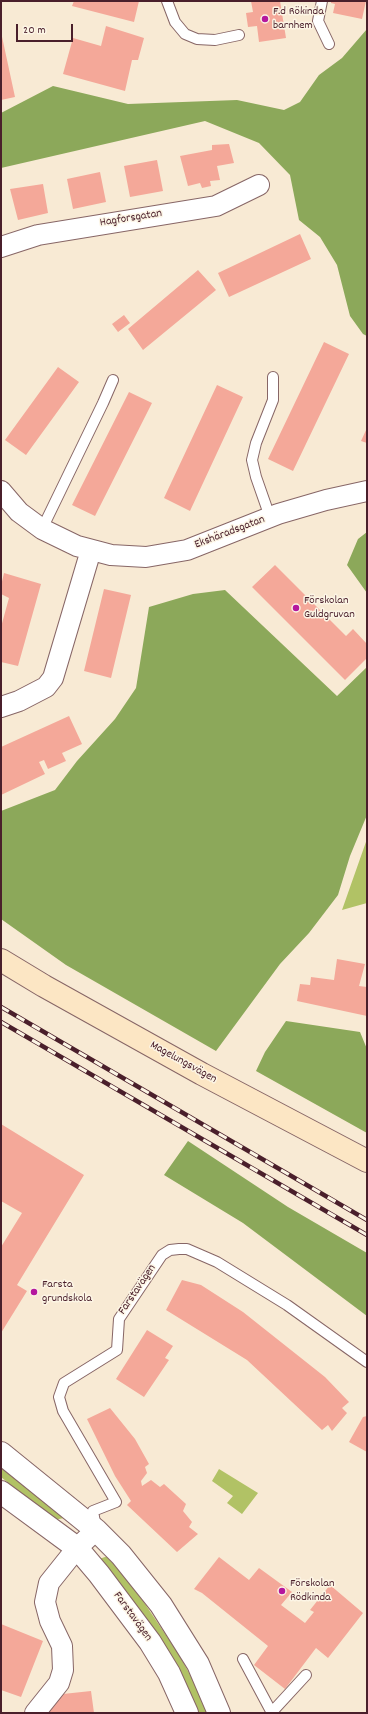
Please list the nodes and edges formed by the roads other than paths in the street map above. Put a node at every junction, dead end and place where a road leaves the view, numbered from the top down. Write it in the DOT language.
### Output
graph roads {
  1 [pos="167,1"];
  2 [pos="322,1"];
  3 [pos="239,35"];
  4 [pos="329,44"];
  5 [pos="259,185"];
  6 [pos="1,247"];
  7 [pos="273,376"];
  8 [pos="113,380"];
  9 [pos="1,491"];
  10 [pos="367,491"];
  11 [pos="270,517"];
  12 [pos="42,529"];
  13 [pos="91,550"];
  14 [pos="1,707"];
  15 [pos="1,960"];
  16 [pos="367,1161"];
  17 [pos="367,1362"];
  18 [pos="1,1453"];
  19 [pos="1,1492"];
  20 [pos="96,1530"];
  21 [pos="77,1548"];
  22 [pos="243,1659"];
  23 [pos="306,1675"];
  24 [pos="272,1712"];
  25 [pos="35,1713"];
  26 [pos="187,1713"];
  27 [pos="219,1713"];
  1 -- 3 [label="lane"];
  2 -- 4 [label="lane"];
  5 -- 6 [label="street, Hagforsgatan"];
  7 -- 11 [label="lane"];
  8 -- 12 [label="lane"];
  9 -- 12 [label="street, Ekshäradsgatan"];
  10 -- 11 [label="street, Ekshäradsgatan"];
  11 -- 13 [label="street, Ekshäradsgatan"];
  12 -- 13 [label="street, Ekshäradsgatan"];
  13 -- 14 [label="street"];
  15 -- 16 [label="main road, Magelungsvägen"];
  17 -- 20 [label="lane, Farstavägen"];
  18 -- 20 [label="street"];
  19 -- 21 [label="street, Farstavägen"];
  20 -- 21 [label="street"];
  20 -- 27 [label="street"];
  21 -- 25 [label="street"];
  21 -- 26 [label="street, Farstavägen"];
  22 -- 24 [label="lane"];
  23 -- 24 [label="lane"];
}
